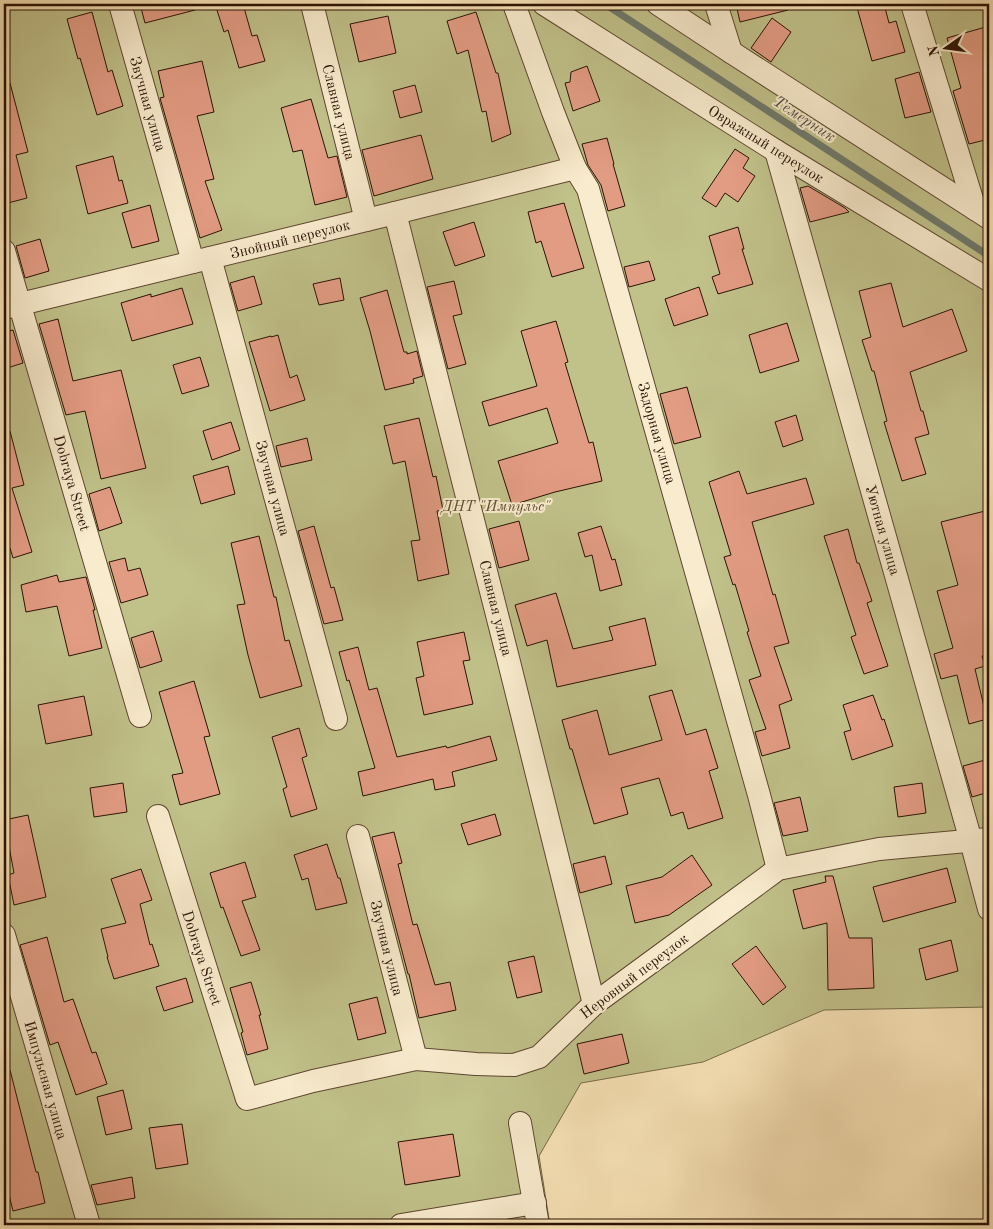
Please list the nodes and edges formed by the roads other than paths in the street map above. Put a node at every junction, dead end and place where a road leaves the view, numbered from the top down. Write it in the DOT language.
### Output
graph roads {
  1 [pos="120,4"];
  2 [pos="312,4"];
  3 [pos="514,4"];
  4 [pos="544,4"];
  5 [pos="658,4"];
  6 [pos="716,4"];
  7 [pos="912,4"];
  8 [pos="731,52"];
  9 [pos="776,151"];
  10 [pos="575,168"];
  11 [pos="395,213"];
  12 [pos="982,213"];
  13 [pos="366,220"];
  14 [pos="4,250"];
  15 [pos="201,260"];
  16 [pos="989,280"];
  17 [pos="11,306"];
  18 [pos="140,716"];
  19 [pos="336,719"];
  20 [pos="158,816"];
  21 [pos="358,836"];
  22 [pos="980,840"];
  23 [pos="778,869"];
  24 [pos="989,910"];
  25 [pos="4,935"];
  26 [pos="594,1004"];
  27 [pos="416,1059"];
  28 [pos="247,1099"];
  29 [pos="520,1123"];
  30 [pos="535,1203"];
  31 [pos="89,1225"];
  32 [pos="401,1225"];
  33 [pos="538,1225"];
  1 -- 15 [label="street, Звучная улица"];
  2 -- 13 [label="street, Славная улица"];
  3 -- 10 [label="street, Задорная улица"];
  4 -- 9 [label="street, Овражный переулок"];
  5 -- 8 [label="street"];
  6 -- 8 [label="street"];
  7 -- 12 [label="street"];
  8 -- 12 [label="street"];
  9 -- 16 [label="street, Овражный переулок"];
  9 -- 22 [label="street, Уютная улица"];
  10 -- 11 [label="street, Знойный переулок"];
  10 -- 23 [label="street, Задорная улица"];
  11 -- 13 [label="street, Знойный переулок"];
  11 -- 26 [label="street, Славная улица"];
  13 -- 15 [label="street, Знойный переулок"];
  14 -- 17 [label="street, Dobraya Street"];
  15 -- 17 [label="street, Знойный переулок"];
  15 -- 19 [label="street, Звучная улица"];
  17 -- 18 [label="street, Dobraya Street"];
  20 -- 28 [label="street, Dobraya Street"];
  21 -- 27 [label="street, Звучная улица"];
  22 -- 23 [label="street, Неровный переулок"];
  22 -- 24 [label="street, Уютная улица"];
  23 -- 26 [label="street, Неровный переулок"];
  25 -- 31 [label="street, Импульсная улица"];
  26 -- 27 [label="street, Неровный переулок"];
  27 -- 28 [label="street, Неровный переулок"];
  29 -- 30 [label="street"];
  30 -- 32 [label="street"];
  30 -- 33 [label="street"];
}
